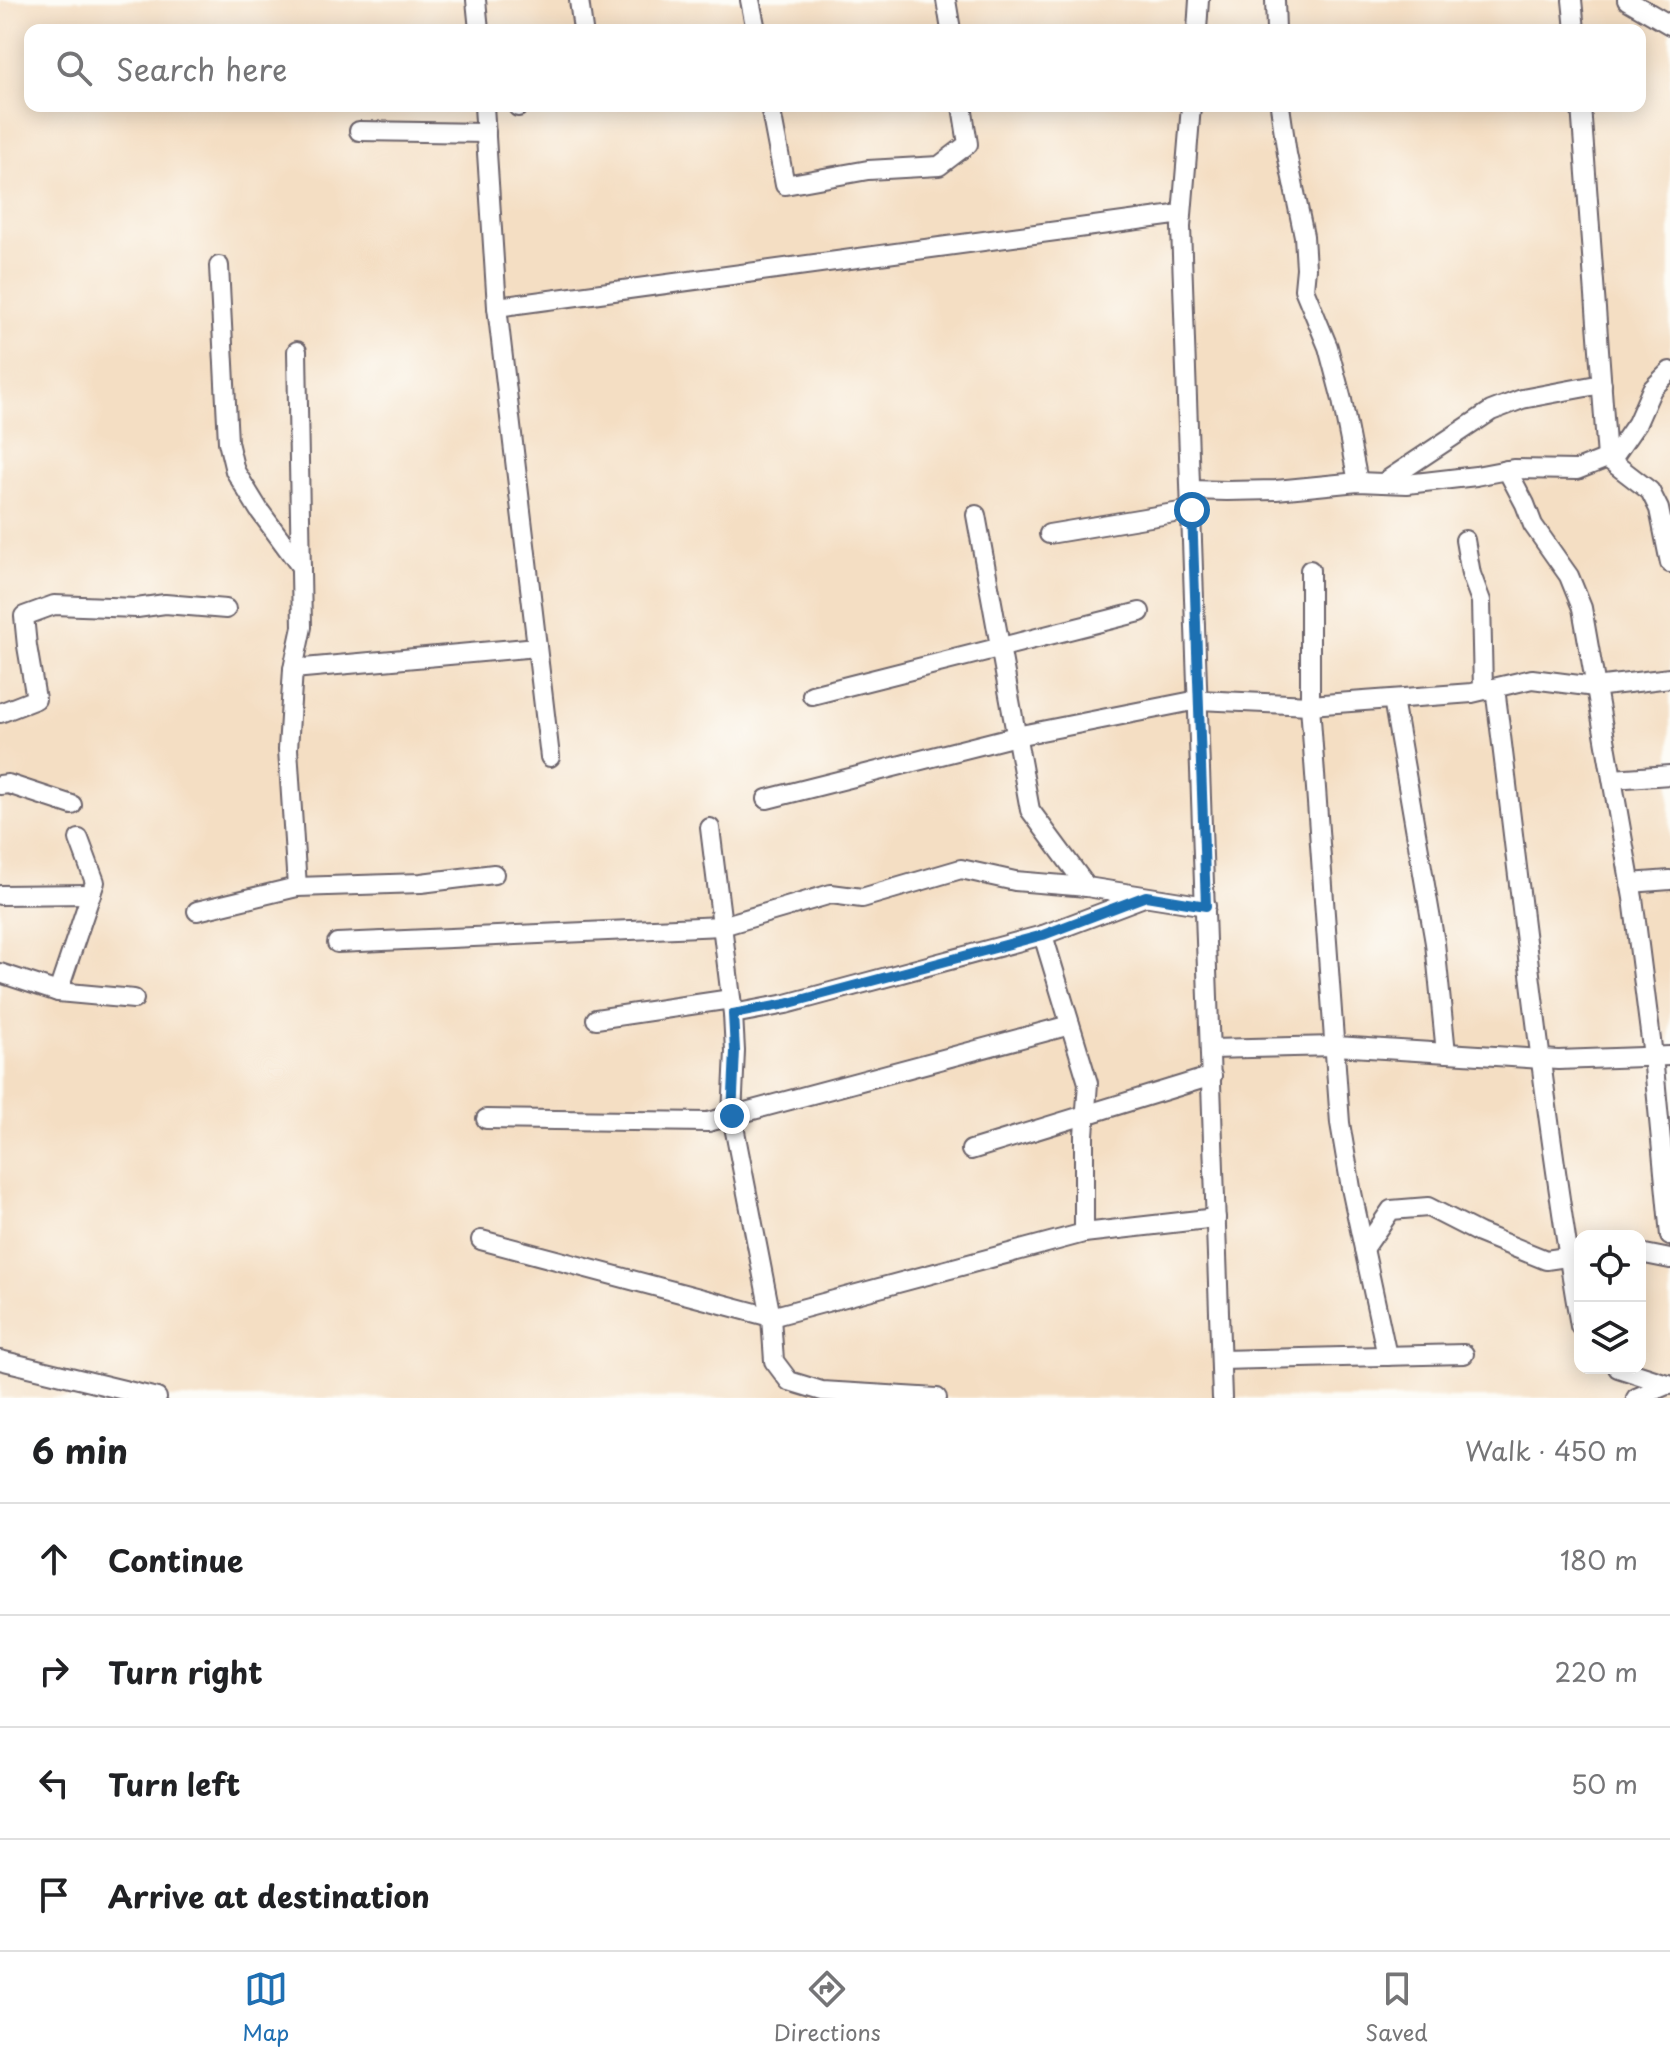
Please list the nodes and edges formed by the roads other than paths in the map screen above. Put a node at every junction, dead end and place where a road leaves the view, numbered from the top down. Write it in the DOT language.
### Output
graph roads {
  1 [pos="476,0"];
  2 [pos="579,0"];
  3 [pos="750,0"];
  4 [pos="946,0"];
  5 [pos="1199,0"];
  6 [pos="1275,0"];
  7 [pos="1572,0"];
  8 [pos="1627,0"];
  9 [pos="478,24"];
  10 [pos="582,24"];
  11 [pos="755,24"];
  12 [pos="950,24"];
  13 [pos="1197,24"];
  14 [pos="1276,24"];
  15 [pos="1574,24"];
  16 [pos="1670,25"];
  17 [pos="484,112"];
  18 [pos="771,112"];
  19 [pos="963,112"];
  20 [pos="1190,112"];
  21 [pos="1281,112"];
  22 [pos="1581,112"];
  23 [pos="359,131"];
  24 [pos="486,133"];
  25 [pos="1182,214"];
  26 [pos="219,266"];
  27 [pos="497,307"];
  28 [pos="297,351"];
  29 [pos="1670,371"];
  30 [pos="1602,384"];
  31 [pos="1607,458"];
  32 [pos="1507,470"];
  33 [pos="1358,482"];
  34 [pos="1383,483"];
  35 [pos="1191,490"];
  36 [pos="1651,494"];
  37 [pos="1670,505"];
  38 [pos="1192,510"];
  39 [pos="976,515"];
  40 [pos="1049,534"];
  41 [pos="1465,540"];
  42 [pos="1670,563"];
  43 [pos="301,567"];
  44 [pos="1310,570"];
  45 [pos="226,609"];
  46 [pos="1140,612"];
  47 [pos="1000,646"];
  48 [pos="537,647"];
  49 [pos="293,669"];
  50 [pos="1670,678"];
  51 [pos="1595,687"];
  52 [pos="1489,689"];
  53 [pos="812,695"];
  54 [pos="1393,699"];
  55 [pos="1198,700"];
  56 [pos="1310,705"];
  57 [pos="0,713"];
  58 [pos="1016,736"];
  59 [pos="550,757"];
  60 [pos="1670,775"];
  61 [pos="1612,779"];
  62 [pos="0,785"];
  63 [pos="767,799"];
  64 [pos="72,805"];
  65 [pos="710,828"];
  66 [pos="79,839"];
  67 [pos="494,874"];
  68 [pos="1670,880"];
  69 [pos="1630,883"];
  70 [pos="297,887"];
  71 [pos="1087,887"];
  72 [pos="91,894"];
  73 [pos="0,895"];
  74 [pos="1146,896"];
  75 [pos="1206,906"];
  76 [pos="197,911"];
  77 [pos="722,926"];
  78 [pos="1043,935"];
  79 [pos="337,943"];
  80 [pos="0,973"];
  81 [pos="58,992"];
  82 [pos="134,999"];
  83 [pos="732,1006"];
  84 [pos="596,1019"];
  85 [pos="1070,1025"];
  86 [pos="1336,1046"];
  87 [pos="1211,1049"];
  88 [pos="1446,1053"];
  89 [pos="1661,1056"];
  90 [pos="1542,1059"];
  91 [pos="1212,1076"];
  92 [pos="732,1116"];
  93 [pos="1085,1116"];
  94 [pos="486,1119"];
  95 [pos="1666,1148"];
  96 [pos="971,1150"];
  97 [pos="1216,1218"];
  98 [pos="1084,1233"];
  99 [pos="1670,1236"];
  100 [pos="481,1240"];
  101 [pos="1364,1249"];
  102 [pos="1646,1254"];
  103 [pos="1574,1256"];
  104 [pos="1670,1259"];
  105 [pos="771,1317"];
  106 [pos="1464,1354"];
  107 [pos="1387,1356"];
  108 [pos="0,1360"];
  109 [pos="1221,1360"];
  110 [pos="1638,1374"];
  111 [pos="1670,1384"];
  112 [pos="157,1398"];
  113 [pos="937,1398"];
  114 [pos="1222,1398"];
  115 [pos="1636,1398"];
  1 -- 9 [label="street"];
  2 -- 10 [label="street"];
  3 -- 11 [label="street"];
  4 -- 12 [label="street"];
  5 -- 13 [label="street"];
  6 -- 14 [label="street"];
  7 -- 15 [label="street"];
  8 -- 16 [label="street"];
  17 -- 24 [label="street"];
  18 -- 19 [label="street"];
  20 -- 25 [label="street"];
  21 -- 33 [label="street"];
  22 -- 30 [label="street"];
  23 -- 24 [label="street"];
  24 -- 27 [label="street"];
  25 -- 27 [label="street"];
  25 -- 35 [label="street"];
  26 -- 43 [label="street"];
  27 -- 48 [label="street"];
  28 -- 43 [label="street"];
  29 -- 31 [label="street"];
  30 -- 31 [label="street"];
  30 -- 34 [label="street"];
  31 -- 32 [label="street"];
  31 -- 36 [label="street"];
  32 -- 34 [label="street"];
  32 -- 51 [label="street"];
  33 -- 34 [label="street"];
  33 -- 35 [label="street"];
  35 -- 38 [label="street"];
  36 -- 37 [label="street"];
  36 -- 42 [label="street"];
  38 -- 40 [label="street"];
  38 -- 55 [label="street"];
  39 -- 47 [label="street"];
  41 -- 52 [label="street"];
  43 -- 49 [label="street"];
  44 -- 56 [label="street"];
  45 -- 57 [label="street"];
  46 -- 47 [label="street"];
  47 -- 53 [label="street"];
  47 -- 58 [label="street"];
  48 -- 49 [label="street"];
  48 -- 59 [label="street"];
  49 -- 70 [label="street"];
  50 -- 51 [label="street"];
  51 -- 52 [label="street"];
  51 -- 61 [label="street"];
  52 -- 54 [label="street"];
  52 -- 90 [label="street"];
  54 -- 56 [label="street"];
  54 -- 88 [label="street"];
  55 -- 56 [label="street"];
  55 -- 58 [label="street"];
  55 -- 75 [label="street"];
  56 -- 86 [label="street"];
  58 -- 63 [label="street"];
  58 -- 71 [label="street"];
  60 -- 61 [label="street"];
  61 -- 69 [label="street"];
  62 -- 64 [label="street"];
  65 -- 77 [label="street"];
  66 -- 72 [label="street"];
  67 -- 70 [label="street"];
  68 -- 69 [label="street"];
  69 -- 89 [label="street"];
  70 -- 76 [label="street"];
  71 -- 74 [label="street"];
  71 -- 77 [label="street"];
  72 -- 73 [label="street"];
  72 -- 81 [label="street"];
  74 -- 75 [label="street"];
  74 -- 78 [label="street"];
  75 -- 87 [label="street"];
  77 -- 79 [label="street"];
  77 -- 83 [label="street"];
  78 -- 83 [label="street"];
  78 -- 85 [label="street"];
  80 -- 81 [label="street"];
  81 -- 82 [label="street"];
  83 -- 84 [label="street"];
  83 -- 92 [label="street"];
  85 -- 92 [label="street"];
  85 -- 93 [label="street"];
  86 -- 87 [label="street"];
  86 -- 88 [label="street"];
  86 -- 101 [label="street"];
  87 -- 91 [label="street"];
  88 -- 90 [label="street"];
  89 -- 90 [label="street"];
  89 -- 95 [label="street"];
  90 -- 103 [label="street"];
  91 -- 93 [label="street"];
  91 -- 97 [label="street"];
  92 -- 94 [label="street"];
  92 -- 105 [label="street"];
  93 -- 96 [label="street"];
  93 -- 98 [label="street"];
  95 -- 99 [label="street"];
  97 -- 98 [label="street"];
  97 -- 109 [label="street"];
  98 -- 105 [label="street"];
  100 -- 105 [label="street"];
  101 -- 103 [label="street"];
  101 -- 107 [label="street"];
  102 -- 104 [label="street"];
  105 -- 113 [label="street"];
  106 -- 107 [label="street"];
  107 -- 109 [label="street"];
  108 -- 112 [label="street"];
  109 -- 114 [label="street"];
  110 -- 111 [label="street"];
  111 -- 115 [label="street"];
}
